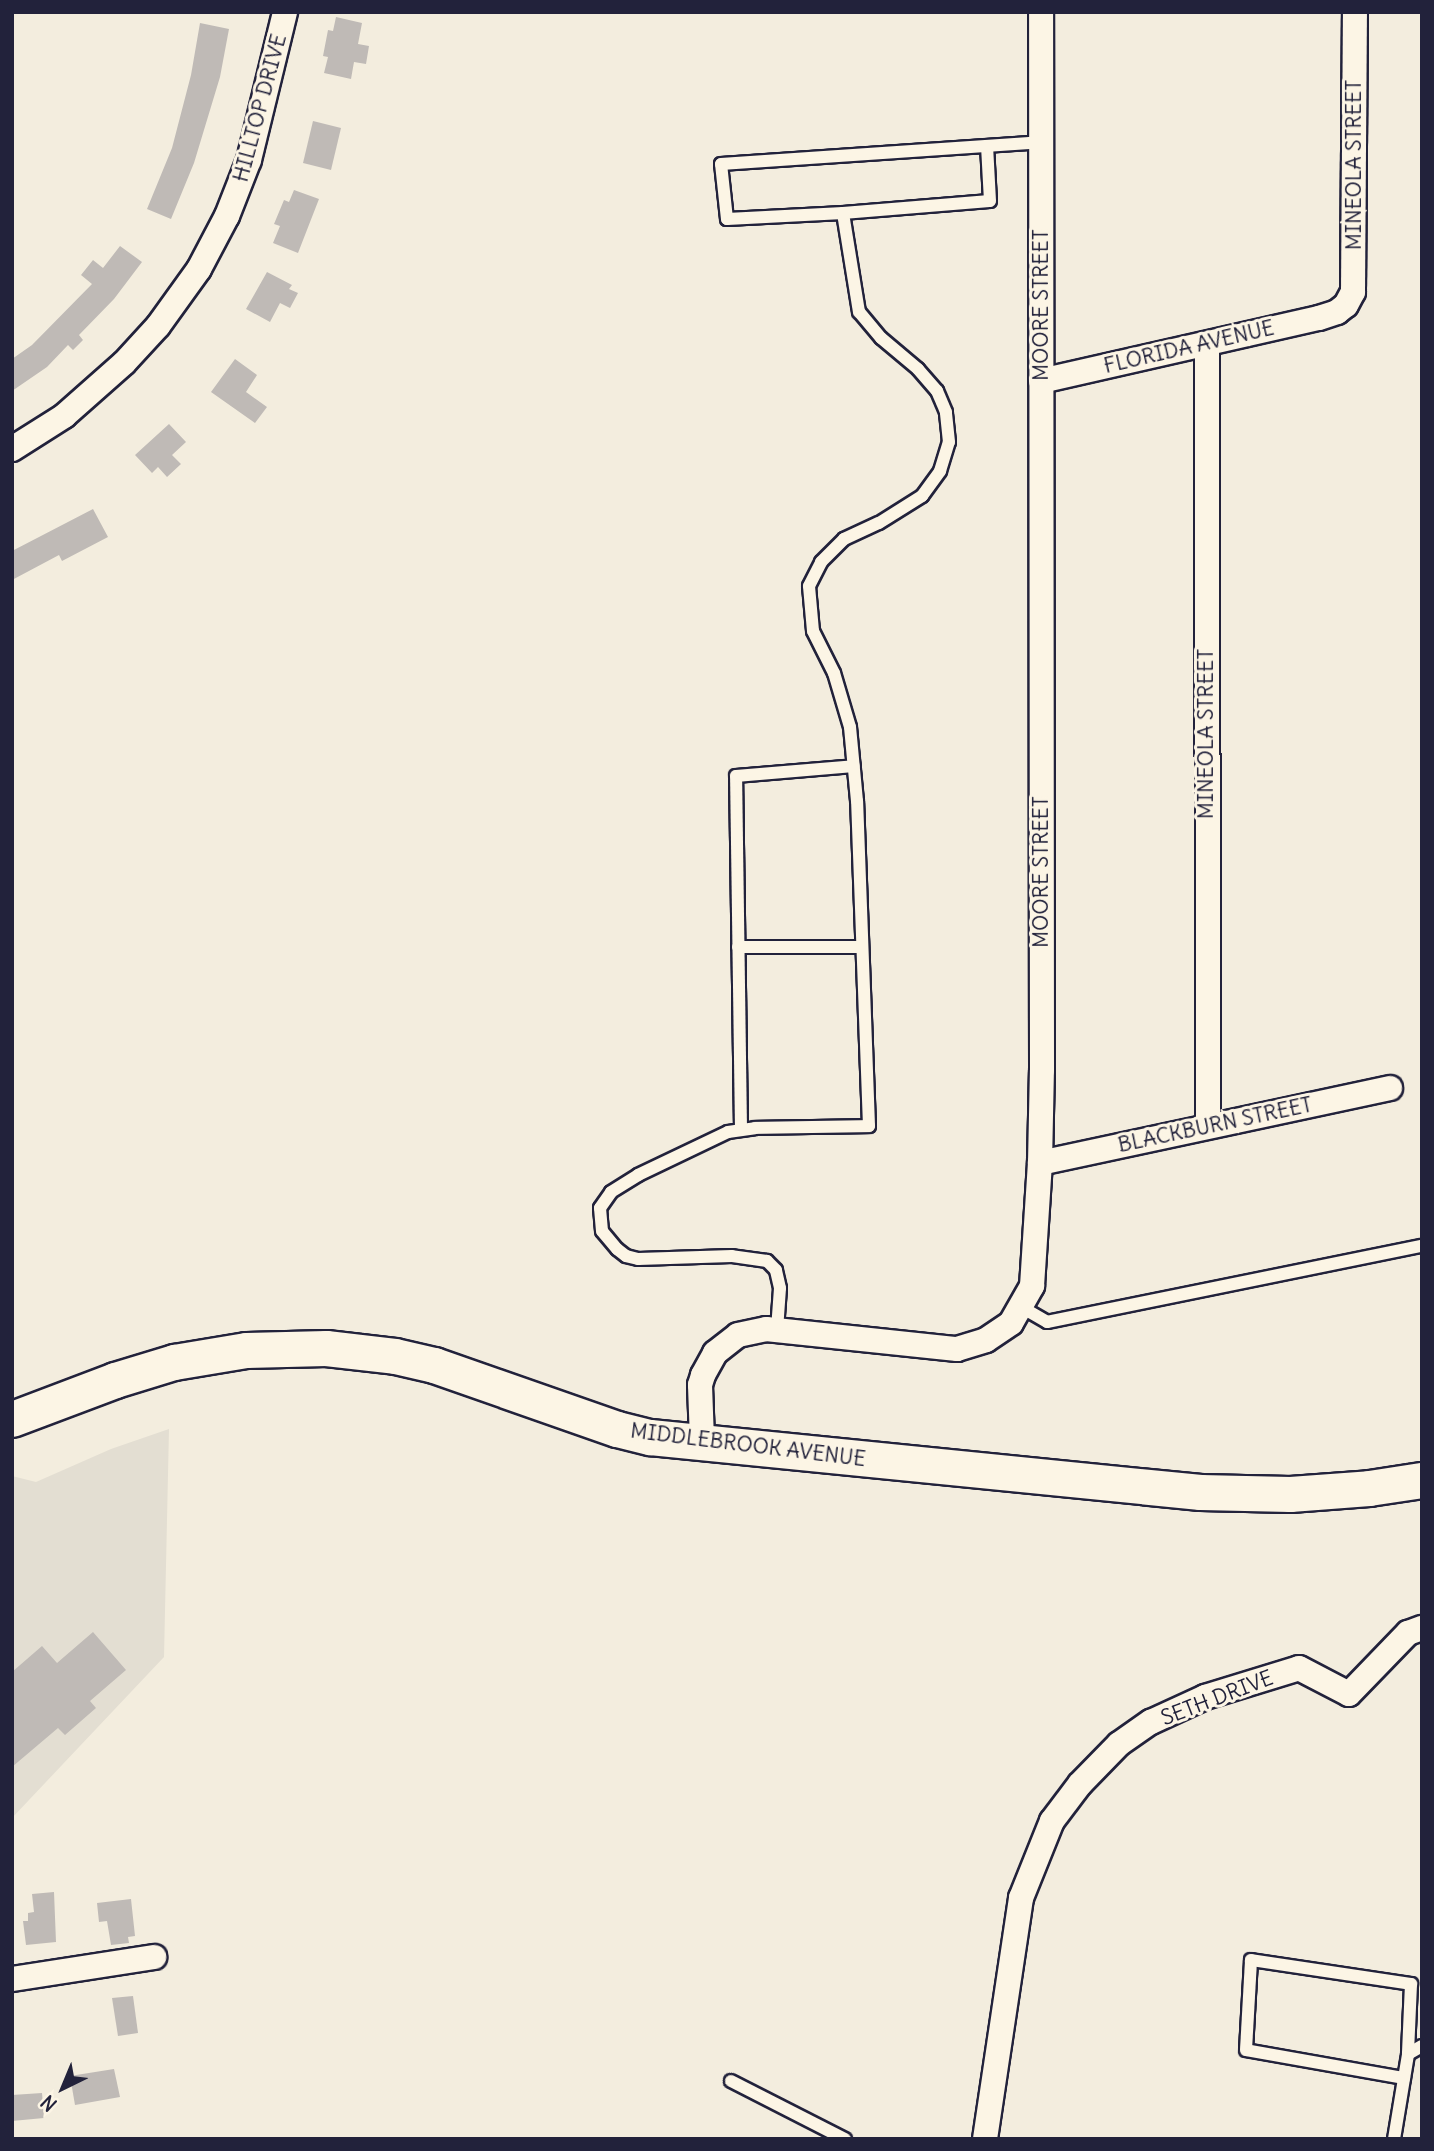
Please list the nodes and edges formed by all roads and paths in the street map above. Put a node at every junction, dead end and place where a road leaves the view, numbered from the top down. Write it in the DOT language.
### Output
graph roads {
  1 [pos="285,12"];
  2 [pos="1041,12"];
  3 [pos="1356,12"];
  4 [pos="1040,142"];
  5 [pos="987,146"];
  6 [pos="844,213"];
  7 [pos="1337,312"];
  8 [pos="1207,344"];
  9 [pos="1041,381"];
  10 [pos="12,449"];
  11 [pos="854,766"];
  12 [pos="738,947"];
  13 [pos="862,947"];
  14 [pos="1390,1088"];
  15 [pos="1208,1125"];
  16 [pos="741,1129"];
  17 [pos="1040,1163"];
  18 [pos="1422,1246"];
  19 [pos="1023,1308"];
  20 [pos="778,1331"];
  21 [pos="12,1419"];
  22 [pos="702,1440"];
  23 [pos="1422,1480"];
  24 [pos="1422,1629"];
  25 [pos="154,1957"];
  26 [pos="12,1979"];
  27 [pos="1422,2046"];
  28 [pos="1408,2054"];
  29 [pos="1404,2078"];
  30 [pos="731,2081"];
  31 [pos="845,2139"];
  32 [pos="985,2139"];
  33 [pos="1394,2139"];
  1 -- 10 [label="street, HILLTOP DRIVE"];
  2 -- 4 [label="street, MOORE STREET"];
  3 -- 7 [label="street, MINEOLA STREET"];
  4 -- 5 [label="lane"];
  4 -- 9 [label="street, MOORE STREET"];
  5 -- 6 [label="lane"];
  5 -- 6 [label="lane"];
  6 -- 11 [label="lane"];
  7 -- 8 [label="street, FLORIDA AVENUE"];
  8 -- 9 [label="street, FLORIDA AVENUE"];
  8 -- 15 [label="street, MINEOLA STREET"];
  9 -- 17 [label="street, MOORE STREET"];
  11 -- 12 [label="lane"];
  11 -- 13 [label="lane"];
  12 -- 13 [label="lane"];
  12 -- 16 [label="lane"];
  13 -- 16 [label="lane"];
  14 -- 15 [label="street, BLACKBURN STREET"];
  15 -- 17 [label="street, BLACKBURN STREET"];
  16 -- 20 [label="lane"];
  17 -- 19 [label="street, MOORE STREET"];
  18 -- 19 [label="lane"];
  19 -- 20 [label="street, MOORE STREET"];
  20 -- 22 [label="street, MOORE STREET"];
  21 -- 22 [label="main road, MIDDLEBROOK AVENUE"];
  22 -- 23 [label="main road, MIDDLEBROOK AVENUE"];
  24 -- 32 [label="street, SETH DRIVE"];
  25 -- 26 [label="street"];
  27 -- 28 [label="lane"];
  28 -- 29 [label="lane"];
  28 -- 29 [label="lane"];
  29 -- 33 [label="lane"];
  30 -- 31 [label="lane"];
}
